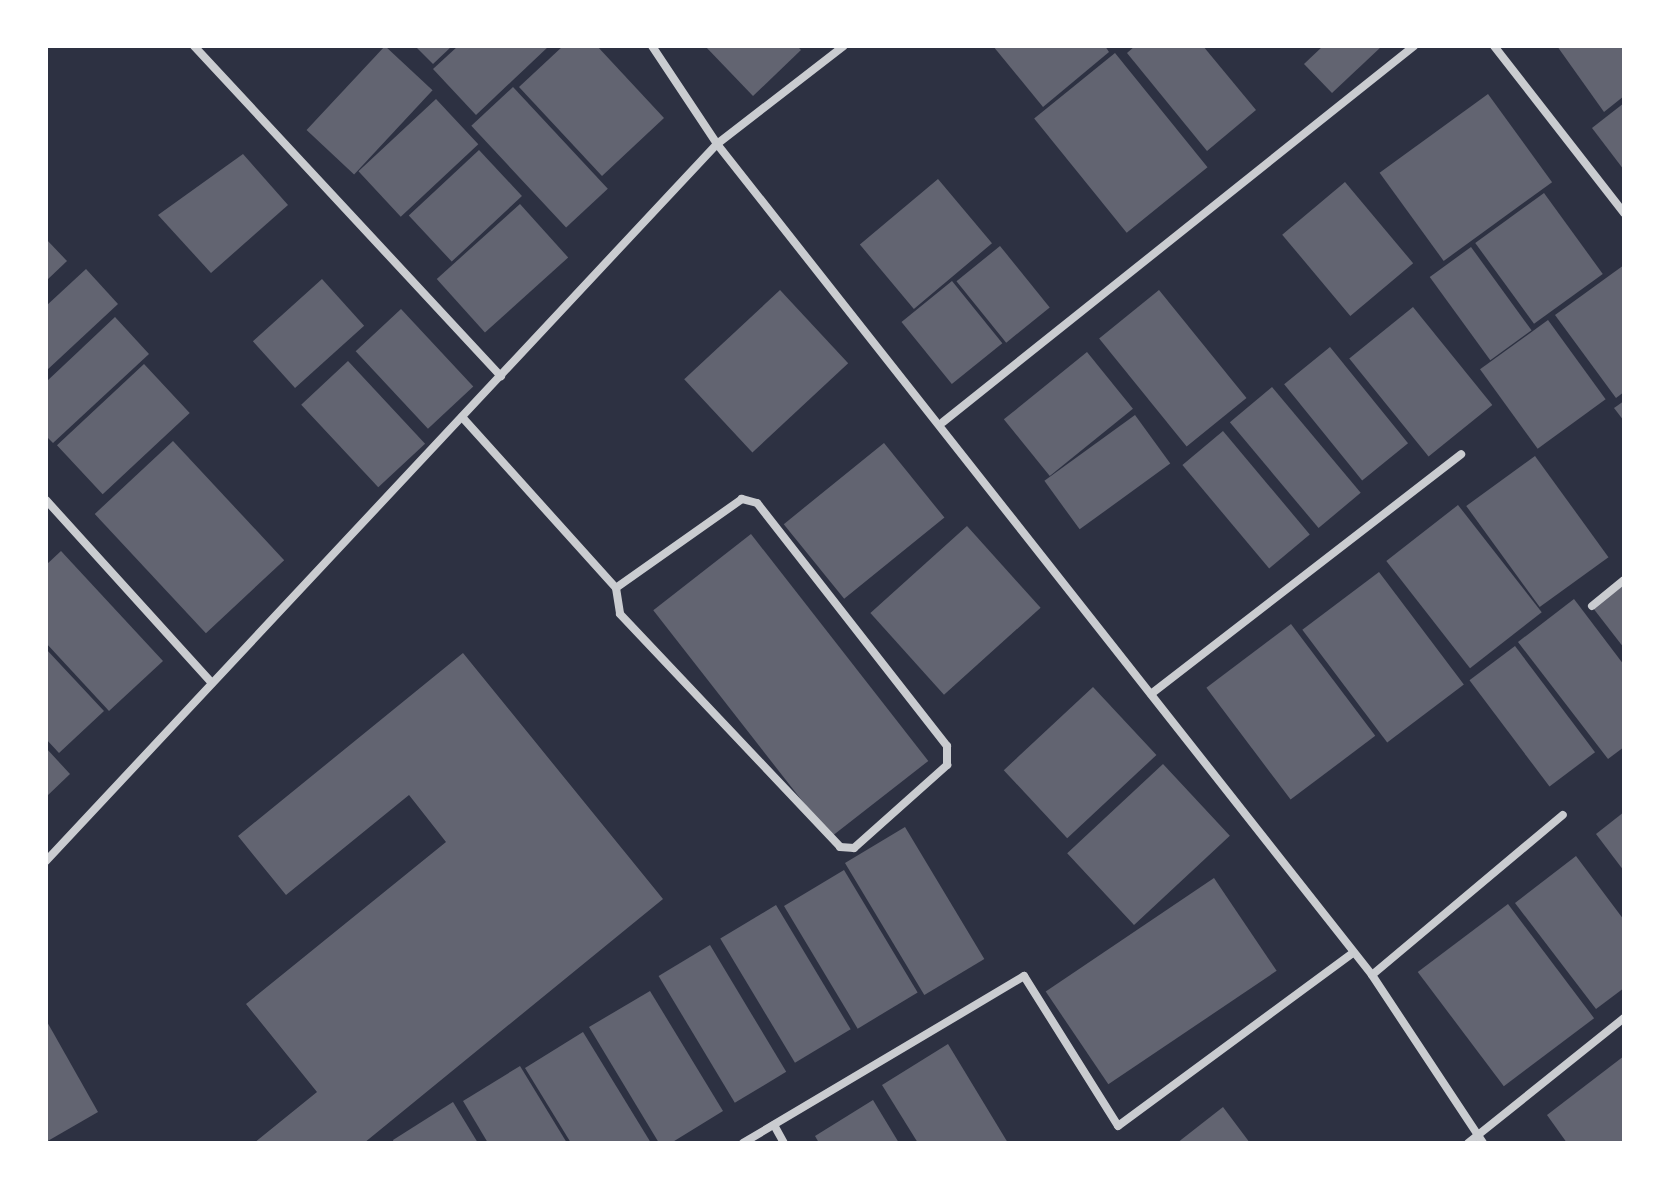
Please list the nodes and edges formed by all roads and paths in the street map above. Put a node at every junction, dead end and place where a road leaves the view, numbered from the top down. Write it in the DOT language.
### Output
graph roads {
  1 [pos="194,46"];
  2 [pos="652,46"];
  3 [pos="844,46"];
  4 [pos="1414,46"];
  5 [pos="1494,46"];
  6 [pos="717,144"];
  7 [pos="1624,213"];
  8 [pos="501,376"];
  9 [pos="462,417"];
  10 [pos="943,422"];
  11 [pos="1461,454"];
  12 [pos="46,500"];
  13 [pos="1624,580"];
  14 [pos="616,588"];
  15 [pos="1592,606"];
  16 [pos="212,683"];
  17 [pos="1151,694"];
  18 [pos="1563,815"];
  19 [pos="46,861"];
  20 [pos="1351,954"];
  21 [pos="1372,975"];
  22 [pos="1624,1018"];
  23 [pos="774,1125"];
  24 [pos="1480,1140"];
  25 [pos="743,1143"];
  26 [pos="784,1143"];
  27 [pos="1468,1143"];
  1 -- 8 [label="street"];
  2 -- 6 [label="street"];
  3 -- 6 [label="street"];
  4 -- 10 [label="street"];
  5 -- 7 [label="street"];
  6 -- 8 [label="street"];
  6 -- 10 [label="street"];
  8 -- 9 [label="street"];
  9 -- 14 [label="street"];
  9 -- 16 [label="street"];
  10 -- 17 [label="street"];
  11 -- 17 [label="street"];
  12 -- 16 [label="street"];
  13 -- 15 [label="street"];
  14 -- 14 [label="street"];
  16 -- 19 [label="street"];
  17 -- 20 [label="street"];
  18 -- 21 [label="street"];
  20 -- 21 [label="street"];
  20 -- 23 [label="street"];
  21 -- 24 [label="street"];
  22 -- 24 [label="street"];
  23 -- 25 [label="street"];
  23 -- 26 [label="street"];
  24 -- 27 [label="street"];
}
